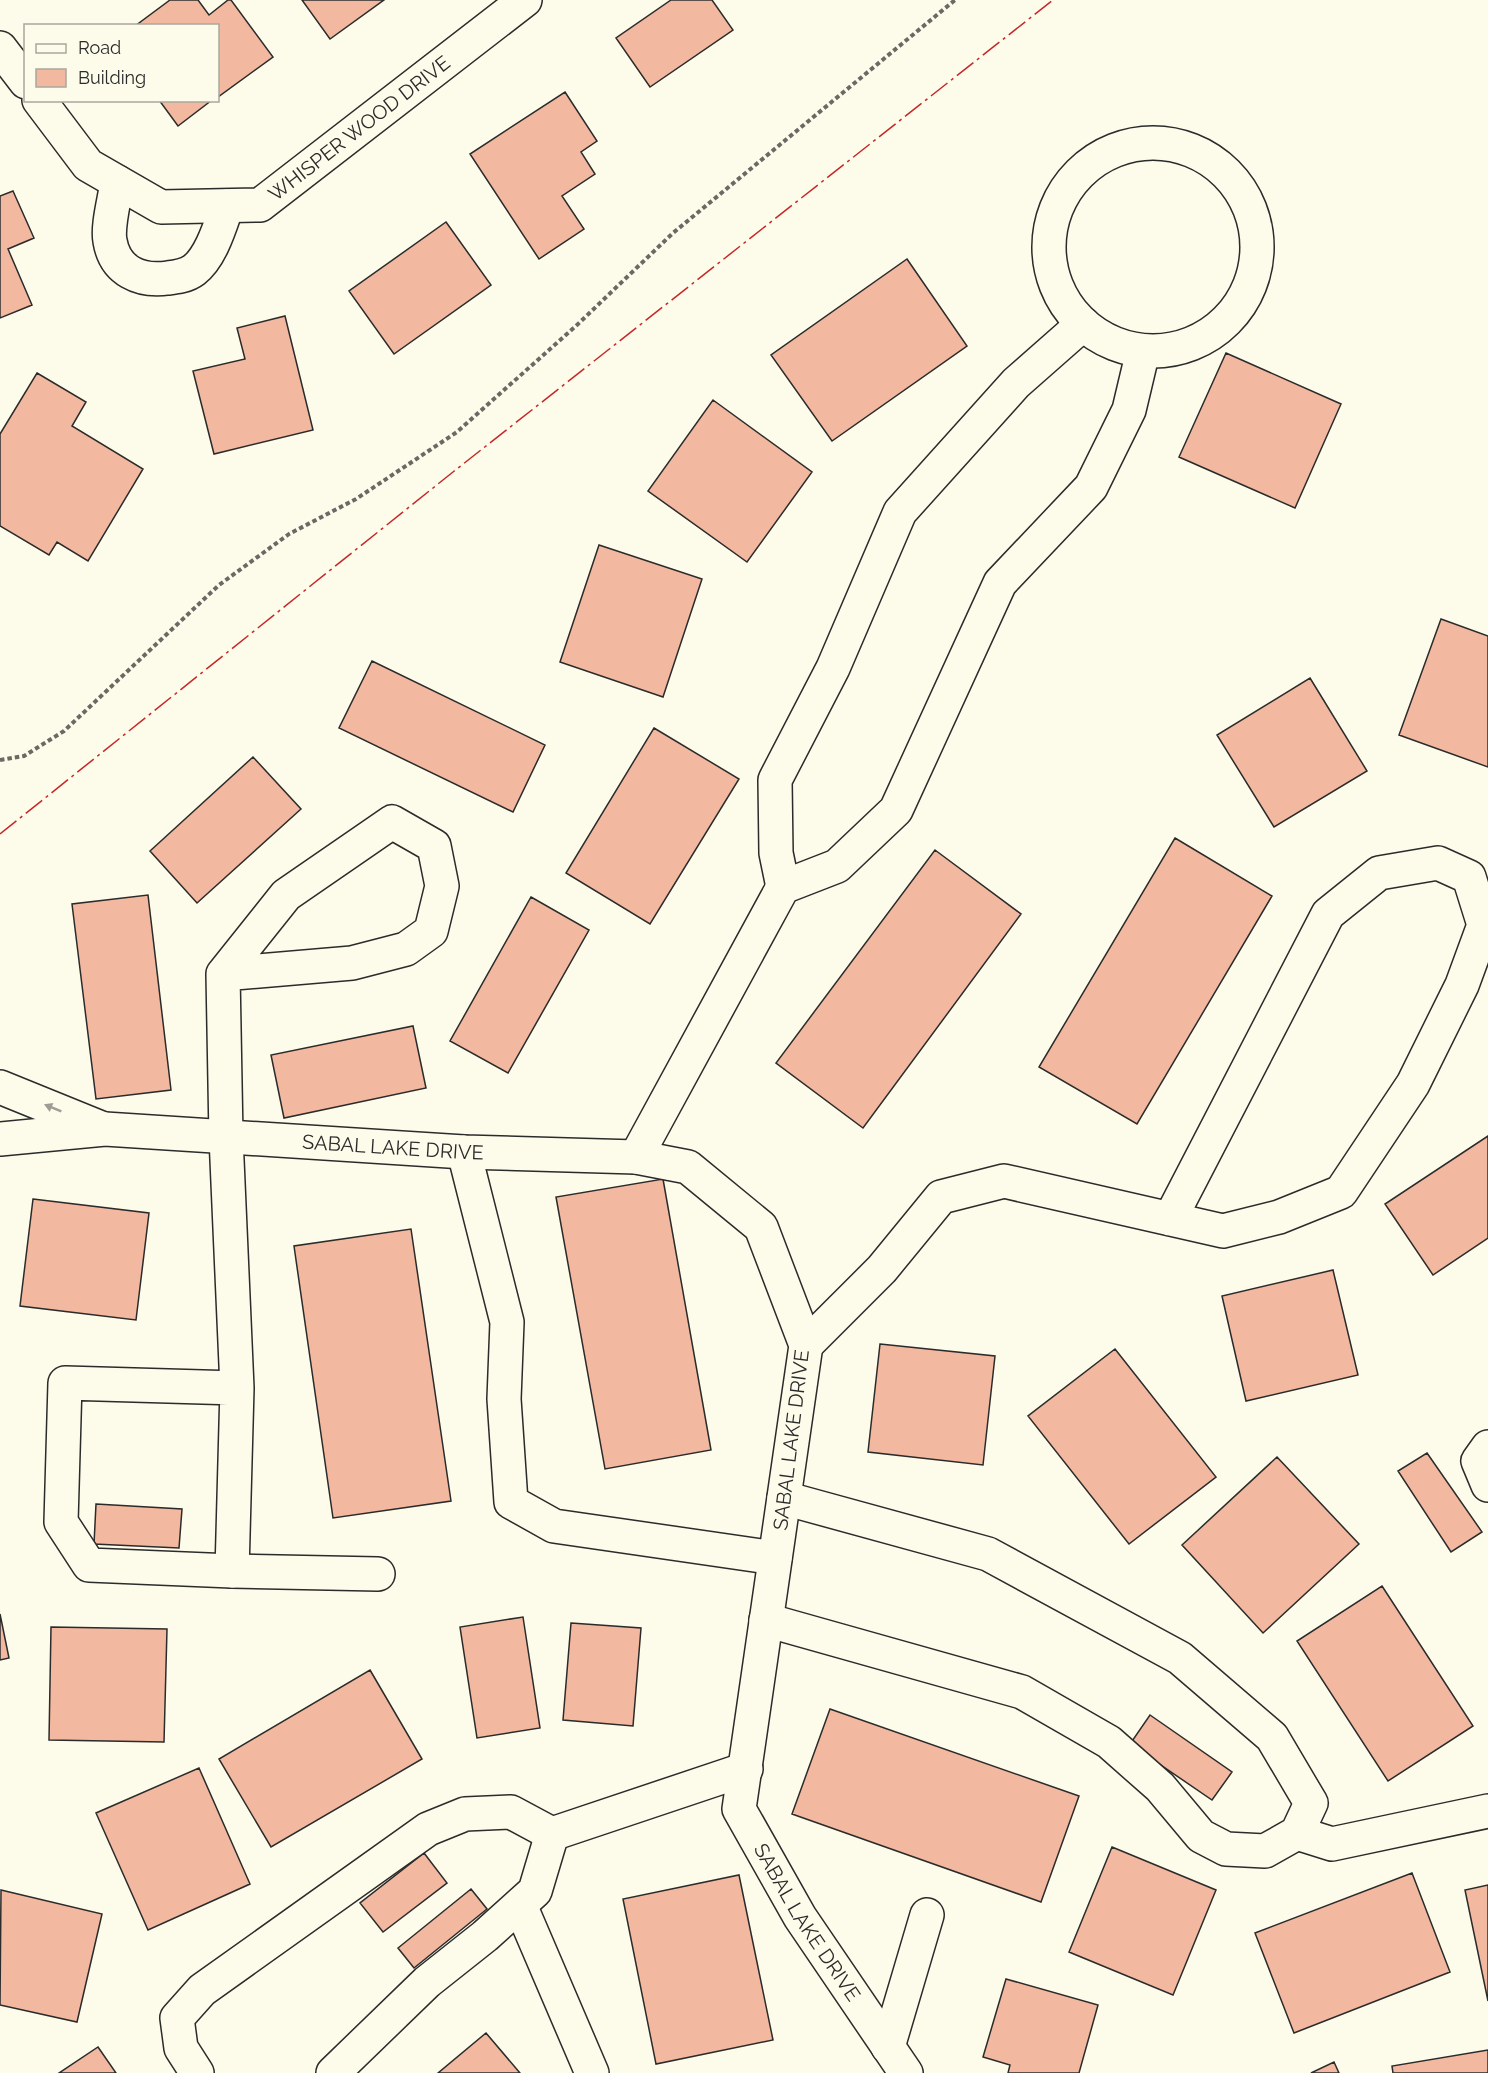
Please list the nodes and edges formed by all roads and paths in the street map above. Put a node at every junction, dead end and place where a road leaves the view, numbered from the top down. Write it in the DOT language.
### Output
graph roads {
  1 [pos="525,0"];
  2 [pos="955,0"];
  3 [pos="0,48"];
  4 [pos="24,79"];
  5 [pos="41,102"];
  6 [pos="117,182"];
  7 [pos="227,206"];
  8 [pos="1083,324"];
  9 [pos="1143,351"];
  10 [pos="0,760"];
  11 [pos="783,886"];
  12 [pos="223,974"];
  13 [pos="0,1087"];
  14 [pos="105,1129"];
  15 [pos="226,1137"];
  16 [pos="0,1139"];
  17 [pos="464,1152"];
  18 [pos="636,1158"];
  19 [pos="1170,1219"];
  20 [pos="806,1345"];
  21 [pos="237,1389"];
  22 [pos="1488,1447"];
  23 [pos="1488,1485"];
  24 [pos="784,1498"];
  25 [pos="776,1558"];
  26 [pos="232,1571"];
  27 [pos="378,1574"];
  28 [pos="766,1620"];
  29 [pos="747,1769"];
  30 [pos="1488,1811"];
  31 [pos="1297,1833"];
  32 [pos="552,1834"];
  33 [pos="520,1905"];
  34 [pos="927,1916"];
  35 [pos="888,2046"];
  36 [pos="197,2073"];
  37 [pos="333,2073"];
  38 [pos="592,2073"];
  39 [pos="906,2073"];
  1 -- 7 [label="street, WHISPER WOOD DRIVE"];
  2 -- 10 [label="path"];
  3 -- 4 [label="street"];
  5 -- 6 [label="street, WHISPER WOOD DRIVE"];
  6 -- 7 [label="street, WHISPER WOOD DRIVE"];
  6 -- 7 [label="street"];
  8 -- 9 [label="street"];
  8 -- 9 [label="street"];
  8 -- 11 [label="street"];
  9 -- 11 [label="street"];
  11 -- 18 [label="street"];
  12 -- 12 [label="street"];
  12 -- 15 [label="street"];
  14 -- 13 [label="street, SABAL LAKE DRIVE, one-way"];
  14 -- 15 [label="street, SABAL LAKE DRIVE"];
  14 -- 16 [label="street, SABAL LAKE DRIVE"];
  15 -- 17 [label="street, SABAL LAKE DRIVE"];
  15 -- 21 [label="street"];
  17 -- 18 [label="street, SABAL LAKE DRIVE"];
  17 -- 25 [label="street"];
  18 -- 20 [label="street, SABAL LAKE DRIVE"];
  19 -- 19 [label="street"];
  19 -- 20 [label="street"];
  20 -- 24 [label="street, SABAL LAKE DRIVE"];
  21 -- 26 [label="street"];
  21 -- 26 [label="street"];
  22 -- 23 [label="street"];
  24 -- 25 [label="street, SABAL LAKE DRIVE"];
  24 -- 31 [label="street"];
  25 -- 28 [label="street, SABAL LAKE DRIVE"];
  26 -- 27 [label="street"];
  28 -- 29 [label="street, SABAL LAKE DRIVE"];
  28 -- 31 [label="street"];
  29 -- 32 [label="street"];
  29 -- 35 [label="street, SABAL LAKE DRIVE"];
  30 -- 31 [label="street"];
  32 -- 33 [label="street"];
  32 -- 36 [label="street"];
  33 -- 37 [label="street"];
  33 -- 38 [label="street"];
  34 -- 35 [label="street"];
  35 -- 39 [label="street, SABAL LAKE DRIVE"];
}
